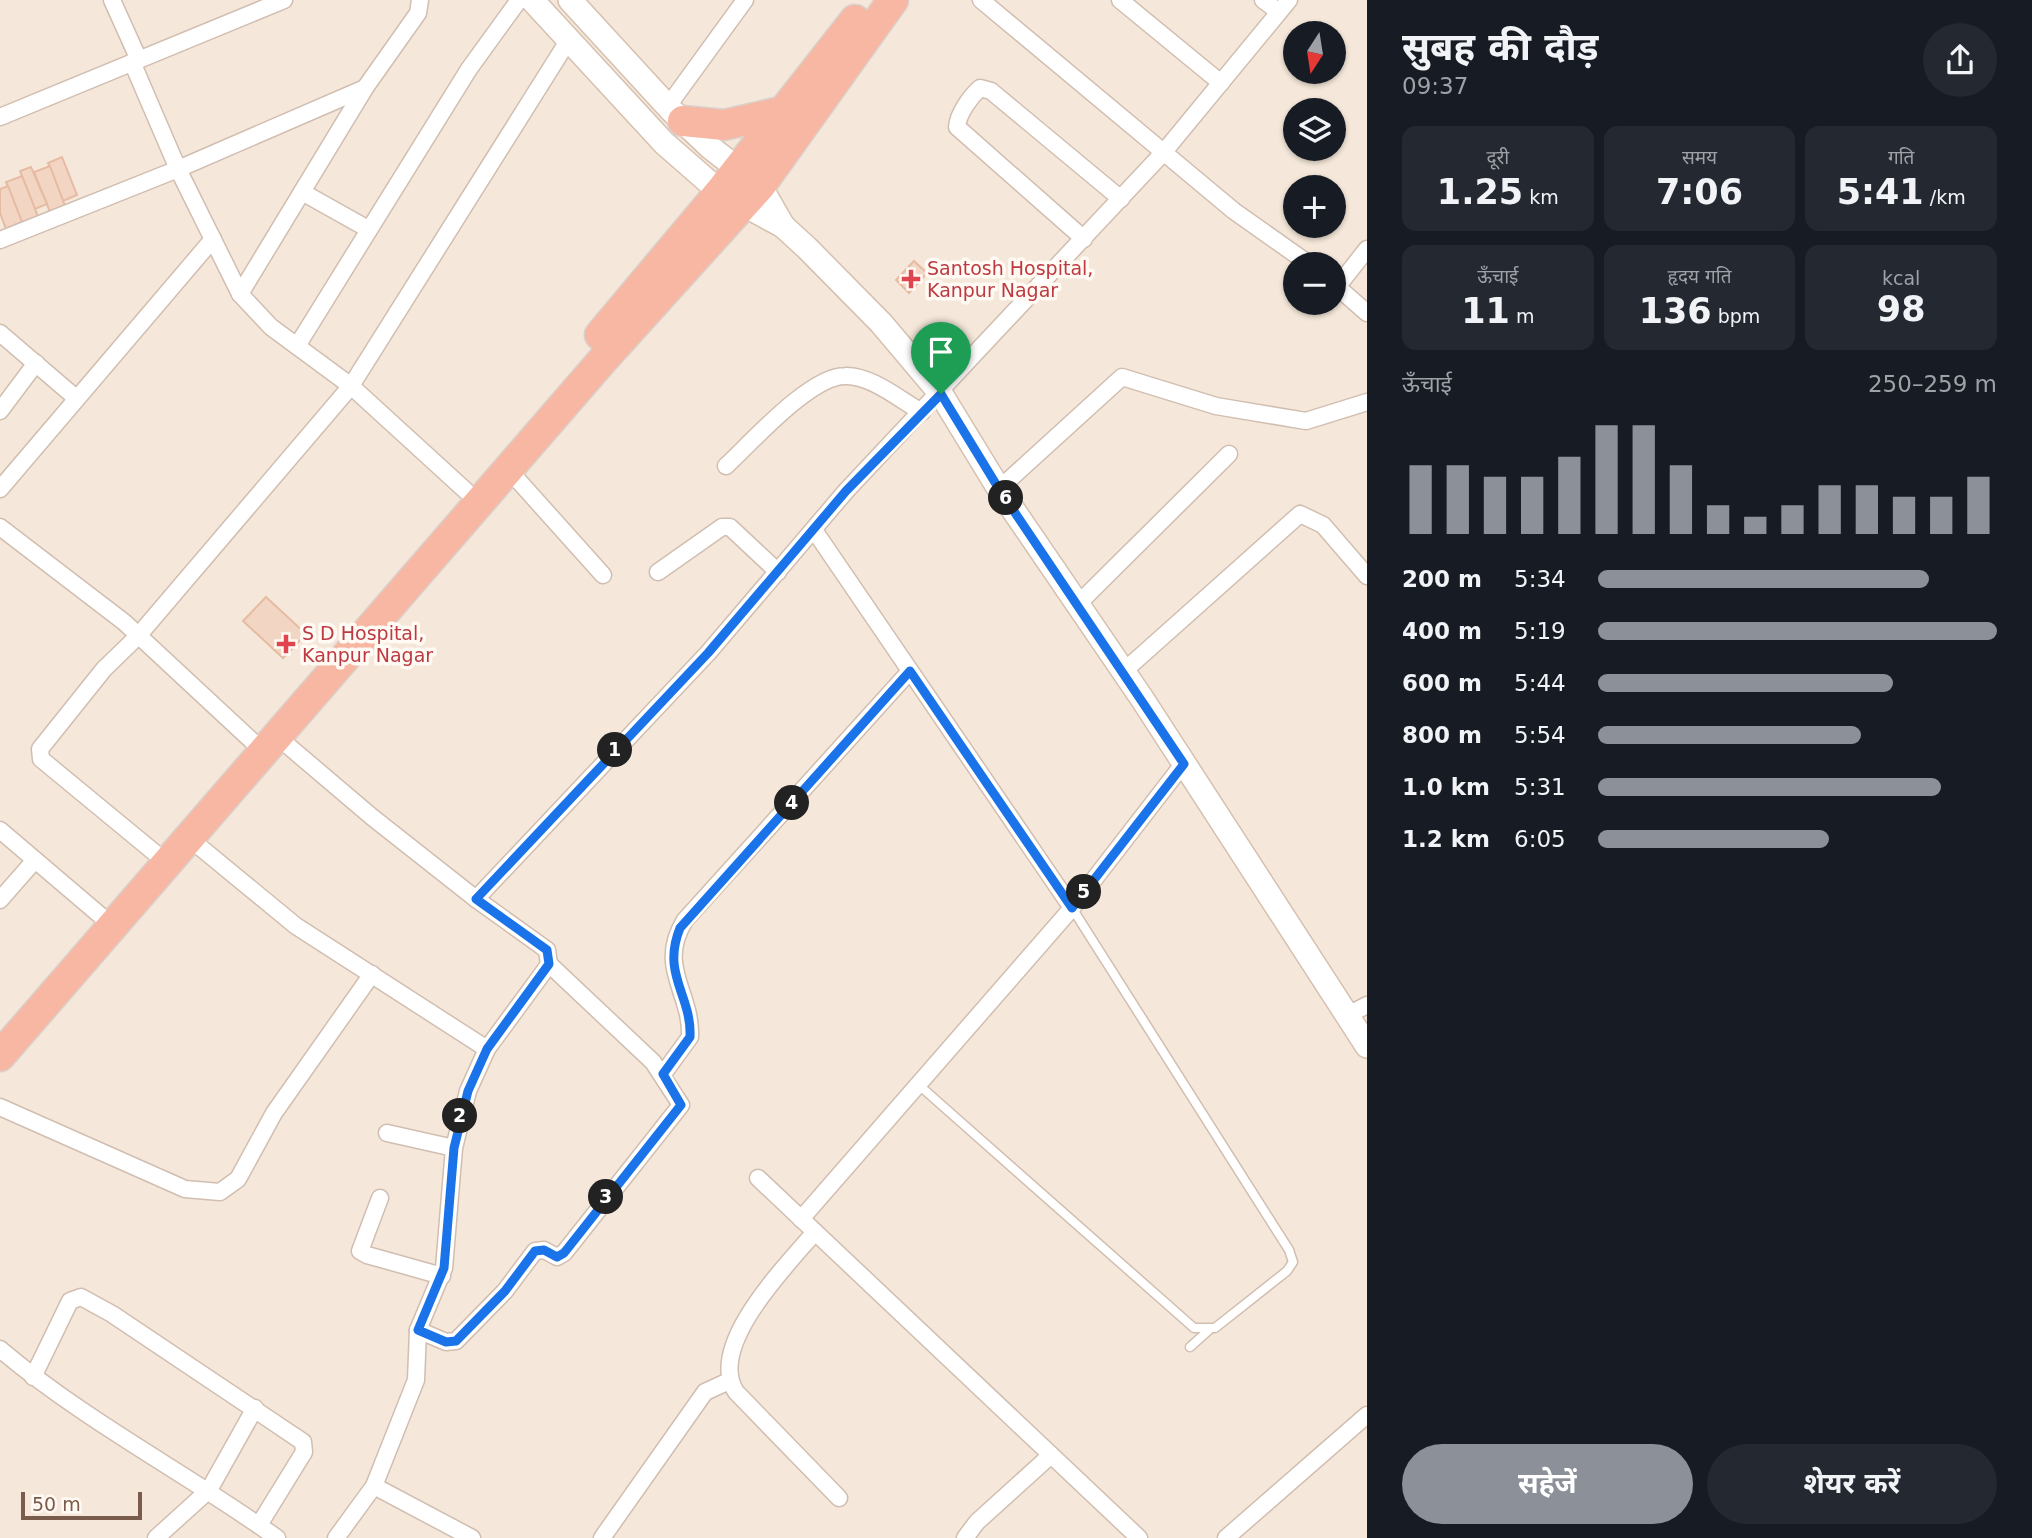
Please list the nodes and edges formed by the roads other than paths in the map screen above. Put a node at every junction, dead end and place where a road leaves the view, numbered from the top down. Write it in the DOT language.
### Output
graph roads {
  1 [pos="112,0"];
  2 [pos="284,0"];
  3 [pos="420,0"];
  4 [pos="570,0"];
  5 [pos="745,0"];
  6 [pos="870,0"];
  7 [pos="893,0"];
  8 [pos="981,0"];
  9 [pos="1120,0"];
  10 [pos="1263,0"];
  11 [pos="535,2"];
  12 [pos="1284,6"];
  13 [pos="247,7"];
  14 [pos="568,41"];
  15 [pos="135,61"];
  16 [pos="1221,83"];
  17 [pos="365,88"];
  18 [pos="785,111"];
  19 [pos="675,114"];
  20 [pos="0,117"];
  21 [pos="1163,153"];
  22 [pos="178,169"];
  23 [pos="740,189"];
  24 [pos="302,192"];
  25 [pos="1121,199"];
  26 [pos="368,229"];
  27 [pos="213,239"];
  28 [pos="1084,239"];
  29 [pos="0,240"];
  30 [pos="1367,249"];
  31 [pos="1292,252"];
  32 [pos="1346,273"];
  33 [pos="240,294"];
  34 [pos="1346,295"];
  35 [pos="1367,313"];
  36 [pos="0,333"];
  37 [pos="296,346"];
  38 [pos="36,363"];
  39 [pos="351,386"];
  40 [pos="941,394"];
  41 [pos="76,398"];
  42 [pos="1367,402"];
  43 [pos="0,411"];
  44 [pos="922,412"];
  45 [pos="1229,454"];
  46 [pos="726,466"];
  47 [pos="508,469"];
  48 [pos="0,489"];
  49 [pos="999,489"];
  50 [pos="466,491"];
  51 [pos="0,527"];
  52 [pos="814,530"];
  53 [pos="658,572"];
  54 [pos="778,572"];
  55 [pos="603,575"];
  56 [pos="1367,576"];
  57 [pos="1079,603"];
  58 [pos="138,636"];
  59 [pos="1124,670"];
  60 [pos="910,671"];
  61 [pos="265,739"];
  62 [pos="1184,764"];
  63 [pos="0,830"];
  64 [pos="189,838"];
  65 [pos="155,853"];
  66 [pos="35,860"];
  67 [pos="476,899"];
  68 [pos="0,900"];
  69 [pos="1072,908"];
  70 [pos="101,916"];
  71 [pos="549,964"];
  72 [pos="372,974"];
  73 [pos="1357,1010"];
  74 [pos="0,1029"];
  75 [pos="1367,1046"];
  76 [pos="487,1049"];
  77 [pos="0,1056"];
  78 [pos="663,1074"];
  79 [pos="920,1086"];
  80 [pos="0,1107"];
  81 [pos="387,1133"];
  82 [pos="454,1148"];
  83 [pos="758,1178"];
  84 [pos="380,1198"];
  85 [pos="801,1219"];
  86 [pos="815,1232"];
  87 [pos="442,1276"];
  88 [pos="1209,1329"];
  89 [pos="418,1330"];
  90 [pos="1190,1347"];
  91 [pos="0,1349"];
  92 [pos="33,1377"];
  93 [pos="729,1381"];
  94 [pos="255,1408"];
  95 [pos="1367,1415"];
  96 [pos="1051,1455"];
  97 [pos="374,1486"];
  98 [pos="209,1490"];
  99 [pos="839,1498"];
  100 [pos="259,1525"];
  101 [pos="157,1538"];
  102 [pos="277,1538"];
  103 [pos="336,1538"];
  104 [pos="472,1538"];
  105 [pos="602,1538"];
  106 [pos="965,1538"];
  107 [pos="1139,1538"];
  108 [pos="1226,1538"];
  1 -- 15 [label="street"];
  2 -- 13 [label="street"];
  3 -- 17 [label="street"];
  4 -- 19 [label="street"];
  5 -- 19 [label="street"];
  6 -- 18 [label="highway"];
  7 -- 23 [label="highway"];
  8 -- 21 [label="street"];
  9 -- 16 [label="street"];
  10 -- 12 [label="street"];
  11 -- 14 [label="street"];
  11 -- 26 [label="street"];
  12 -- 16 [label="street"];
  13 -- 15 [label="street"];
  14 -- 23 [label="street"];
  14 -- 39 [label="street"];
  15 -- 20 [label="street"];
  15 -- 22 [label="street"];
  16 -- 21 [label="street"];
  17 -- 22 [label="street"];
  17 -- 24 [label="street"];
  18 -- 19 [label="highway"];
  18 -- 23 [label="highway"];
  19 -- 23 [label="street"];
  21 -- 25 [label="street"];
  21 -- 31 [label="street"];
  22 -- 27 [label="street"];
  22 -- 29 [label="street"];
  23 -- 40 [label="street"];
  23 -- 47 [label="highway"];
  23 -- 50 [label="highway"];
  24 -- 26 [label="street"];
  24 -- 33 [label="street"];
  25 -- 28 [label="street"];
  25 -- 28 [label="street"];
  26 -- 37 [label="street"];
  27 -- 33 [label="street"];
  27 -- 41 [label="street"];
  28 -- 40 [label="street"];
  30 -- 32 [label="street"];
  33 -- 37 [label="street"];
  34 -- 35 [label="street"];
  36 -- 38 [label="street"];
  37 -- 39 [label="street"];
  38 -- 41 [label="street"];
  38 -- 43 [label="street"];
  39 -- 50 [label="street"];
  39 -- 58 [label="street"];
  40 -- 44 [label="street"];
  40 -- 49 [label="street"];
  41 -- 48 [label="street"];
  42 -- 49 [label="street"];
  44 -- 46 [label="street"];
  44 -- 52 [label="street"];
  45 -- 57 [label="street"];
  47 -- 55 [label="street"];
  47 -- 61 [label="highway"];
  49 -- 57 [label="street"];
  50 -- 61 [label="highway"];
  51 -- 58 [label="street"];
  52 -- 54 [label="street"];
  52 -- 60 [label="street"];
  53 -- 54 [label="street"];
  54 -- 67 [label="street"];
  56 -- 59 [label="street"];
  57 -- 59 [label="street"];
  58 -- 61 [label="street"];
  58 -- 65 [label="street"];
  59 -- 62 [label="street"];
  60 -- 69 [label="street"];
  60 -- 78 [label="street"];
  61 -- 64 [label="highway"];
  61 -- 65 [label="highway"];
  61 -- 67 [label="street"];
  62 -- 69 [label="street"];
  62 -- 73 [label="street"];
  63 -- 66 [label="street"];
  64 -- 72 [label="street"];
  64 -- 77 [label="highway"];
  65 -- 70 [label="highway"];
  66 -- 68 [label="street"];
  66 -- 70 [label="street"];
  67 -- 71 [label="street"];
  69 -- 79 [label="street"];
  69 -- 88 [label="lane"];
  70 -- 74 [label="highway"];
  71 -- 76 [label="street"];
  71 -- 78 [label="street"];
  72 -- 76 [label="street"];
  72 -- 80 [label="street"];
  73 -- 75 [label="street"];
  76 -- 82 [label="street"];
  78 -- 89 [label="street"];
  79 -- 85 [label="street"];
  79 -- 88 [label="lane"];
  81 -- 82 [label="street"];
  82 -- 87 [label="street"];
  83 -- 85 [label="street"];
  84 -- 87 [label="street"];
  85 -- 86 [label="street"];
  86 -- 93 [label="street"];
  86 -- 96 [label="street"];
  87 -- 89 [label="street"];
  88 -- 90 [label="lane"];
  89 -- 97 [label="street"];
  91 -- 92 [label="street"];
  92 -- 94 [label="street"];
  92 -- 98 [label="street"];
  93 -- 99 [label="street"];
  93 -- 105 [label="street"];
  94 -- 98 [label="street"];
  94 -- 100 [label="street"];
  95 -- 108 [label="street"];
  96 -- 106 [label="street"];
  96 -- 107 [label="street"];
  97 -- 103 [label="street"];
  97 -- 104 [label="street"];
  98 -- 100 [label="street"];
  98 -- 101 [label="street"];
  100 -- 102 [label="street"];
}
